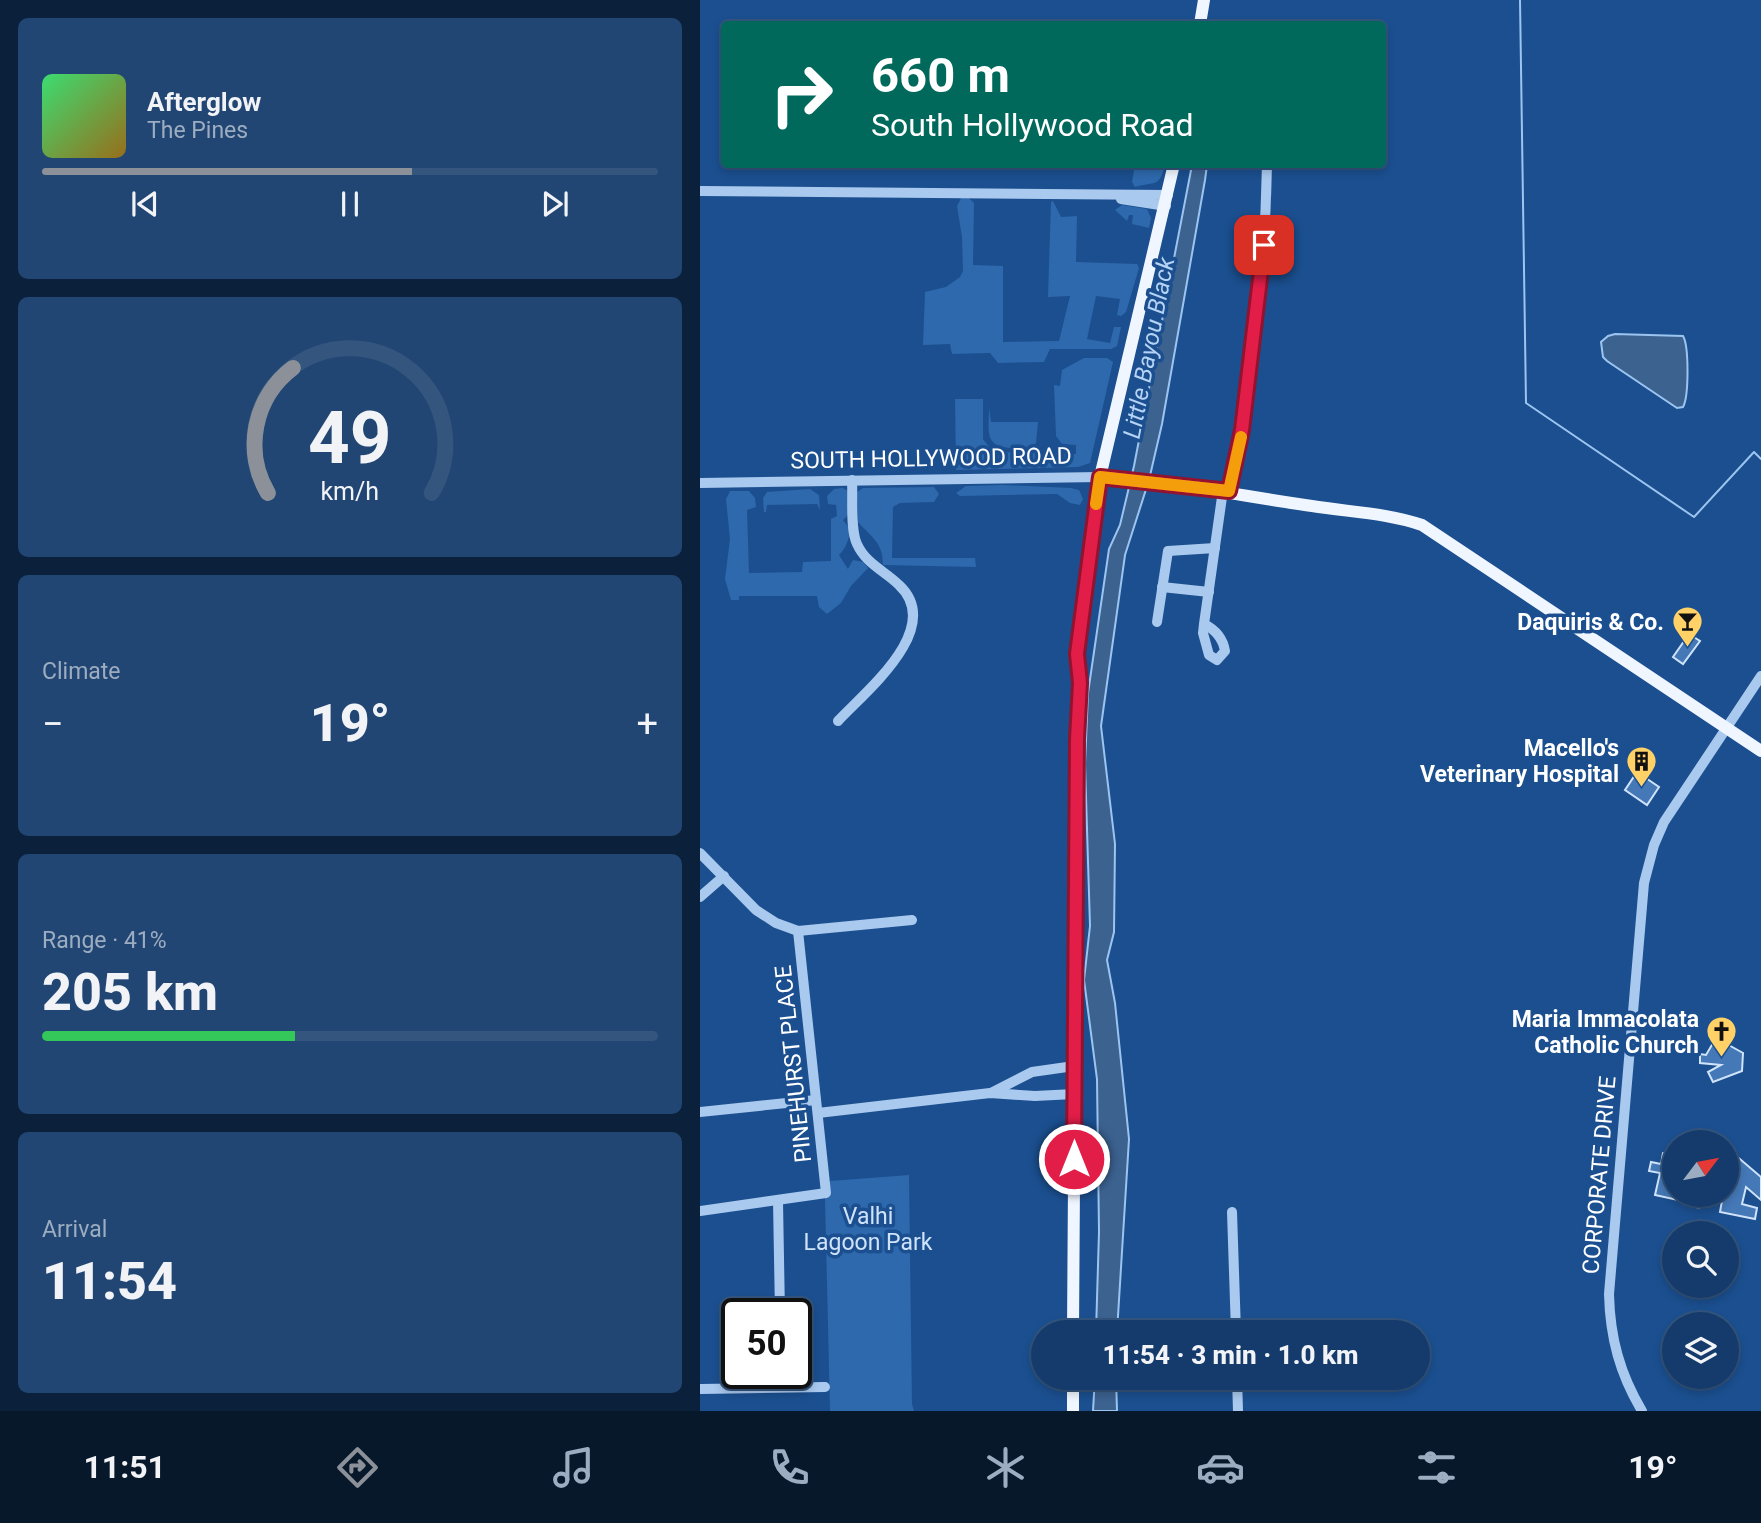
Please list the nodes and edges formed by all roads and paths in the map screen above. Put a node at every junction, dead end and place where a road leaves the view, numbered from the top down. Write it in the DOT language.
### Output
graph roads {
  1 [pos="1204,0"];
  2 [pos="1200,21"];
  3 [pos="1173,168"];
  4 [pos="1267,168"];
  5 [pos="700,191"];
  6 [pos="1167,200"];
  7 [pos="1100,477"];
  8 [pos="852,480"];
  9 [pos="700,483"];
  10 [pos="1226,491"];
  11 [pos="1215,548"];
  12 [pos="1162,587"];
  13 [pos="1209,592"];
  14 [pos="1157,622"];
  15 [pos="1205,624"];
  16 [pos="1761,676"];
  17 [pos="838,722"];
  18 [pos="1727,727"];
  19 [pos="1761,751"];
  20 [pos="700,853"];
  21 [pos="724,876"];
  22 [pos="700,897"];
  23 [pos="912,920"];
  24 [pos="798,931"];
  25 [pos="1074,1066"];
  26 [pos="990,1093"];
  27 [pos="1074,1094"];
  28 [pos="816,1100"];
  29 [pos="700,1112"];
  30 [pos="818,1112"];
  31 [pos="778,1201"];
  32 [pos="700,1211"];
  33 [pos="1232,1212"];
  34 [pos="780,1298"];
  35 [pos="1073,1320"];
  36 [pos="1236,1320"];
  37 [pos="812,1387"];
  38 [pos="825,1387"];
  39 [pos="727,1389"];
  40 [pos="700,1390"];
  41 [pos="1073,1390"];
  42 [pos="1237,1390"];
  43 [pos="1073,1411"];
  44 [pos="1238,1411"];
  45 [pos="1642,1411"];
  1 -- 2 [label="main road"];
  3 -- 6 [label="main road"];
  4 -- 10 [label="street"];
  5 -- 6 [label="street"];
  6 -- 7 [label="main road"];
  7 -- 8 [label="street, SOUTH HOLLYWOOD ROAD"];
  7 -- 10 [label="main road, SOUTH HOLLYWOOD ROAD"];
  7 -- 25 [label="main road"];
  8 -- 9 [label="street, SOUTH HOLLYWOOD ROAD"];
  8 -- 17 [label="street"];
  10 -- 11 [label="street"];
  10 -- 18 [label="main road, SOUTH HOLLYWOOD ROAD"];
  11 -- 12 [label="street"];
  11 -- 13 [label="street"];
  12 -- 13 [label="street"];
  12 -- 14 [label="street"];
  13 -- 15 [label="street"];
  16 -- 18 [label="street, CORPORATE DRIVE"];
  18 -- 19 [label="main road, SOUTH HOLLYWOOD ROAD"];
  18 -- 45 [label="street, CORPORATE DRIVE"];
  20 -- 21 [label="street"];
  21 -- 22 [label="street"];
  21 -- 24 [label="street"];
  23 -- 24 [label="street"];
  24 -- 28 [label="street, PINEHURST PLACE"];
  25 -- 26 [label="street"];
  25 -- 27 [label="main road"];
  26 -- 27 [label="street"];
  26 -- 30 [label="street"];
  27 -- 35 [label="main road"];
  28 -- 29 [label="street"];
  28 -- 30 [label="street, PINEHURST PLACE"];
  30 -- 31 [label="street, PINEHURST PLACE"];
  31 -- 32 [label="street"];
  31 -- 34 [label="street"];
  33 -- 36 [label="street"];
  37 -- 38 [label="street"];
  39 -- 40 [label="street"];
  41 -- 43 [label="main road"];
  42 -- 44 [label="street"];
}
